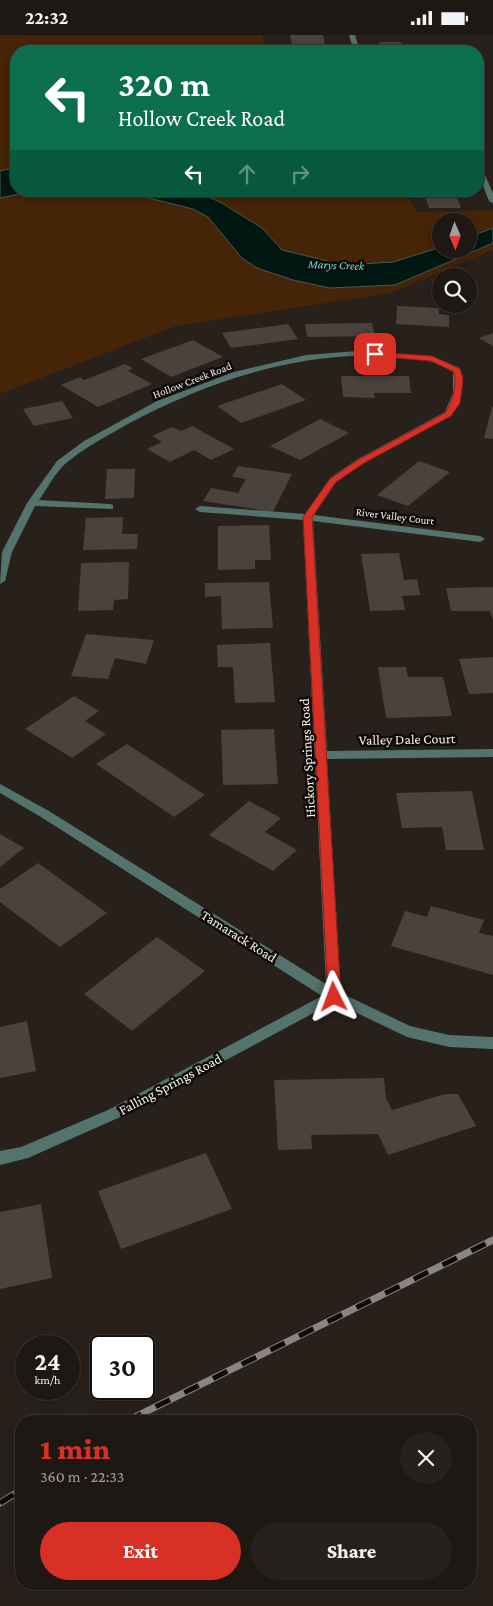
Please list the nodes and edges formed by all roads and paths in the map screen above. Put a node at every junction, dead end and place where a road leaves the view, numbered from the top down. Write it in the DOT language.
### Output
graph roads {
  1 [pos="484,180"];
  2 [pos="493,201"];
  3 [pos="32,503"];
  4 [pos="110,507"];
  5 [pos="200,509"];
  6 [pos="308,517"];
  7 [pos="480,539"];
  8 [pos="0,581"];
  9 [pos="493,753"];
  10 [pos="322,755"];
  11 [pos="0,788"];
  12 [pos="334,997"];
  13 [pos="493,1043"];
  14 [pos="0,1158"];
  1 -- 2 [label="street"];
  3 -- 4 [label="street"];
  3 -- 6 [label="street, Hollow Creek Road"];
  3 -- 8 [label="street, Hollow Creek Road"];
  5 -- 6 [label="street"];
  6 -- 7 [label="street, River Valley Court"];
  6 -- 10 [label="street, Hickory Springs Road"];
  9 -- 10 [label="street, Valley Dale Court"];
  10 -- 12 [label="street, Hickory Springs Road"];
  11 -- 12 [label="street, Tamarack Road"];
  12 -- 13 [label="street, Tamarack Road"];
  12 -- 14 [label="street, Falling Springs Road"];
}
